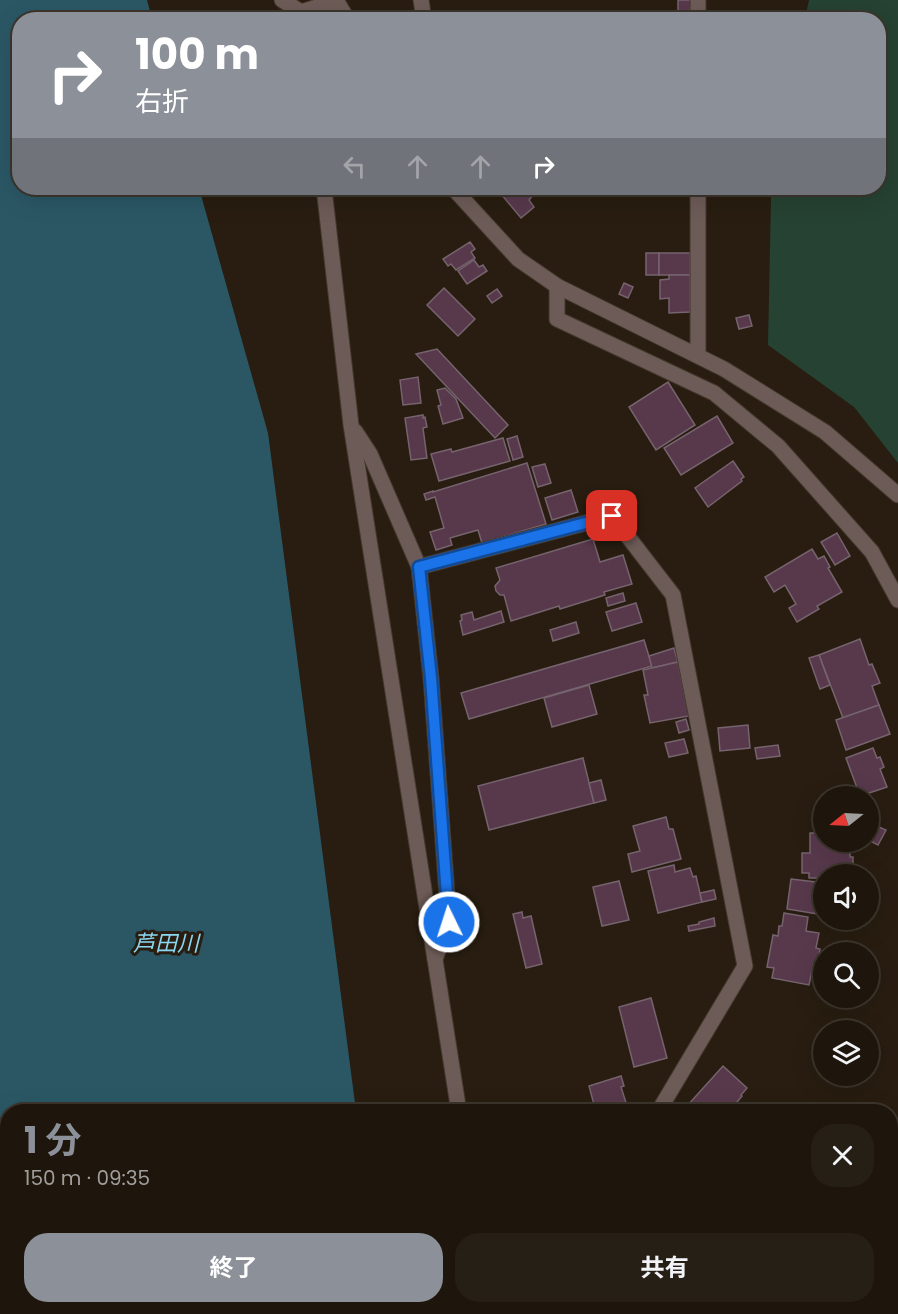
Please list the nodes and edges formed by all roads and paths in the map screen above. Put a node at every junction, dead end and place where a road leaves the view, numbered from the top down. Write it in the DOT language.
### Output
graph roads {
  1 [pos="282,0"];
  2 [pos="336,0"];
  3 [pos="325,195"];
  4 [pos="459,195"];
  5 [pos="698,195"];
  6 [pos="557,286"];
  7 [pos="698,356"];
  8 [pos="351,425"];
  9 [pos="898,495"];
  10 [pos="419,567"];
  11 [pos="898,600"];
  12 [pos="435,959"];
  13 [pos="458,1104"];
  14 [pos="663,1104"];
  1 -- 2 [label="street"];
  3 -- 8 [label="street"];
  4 -- 6 [label="street"];
  5 -- 7 [label="street"];
  6 -- 7 [label="street"];
  6 -- 11 [label="street"];
  7 -- 9 [label="street"];
  8 -- 10 [label="street"];
  8 -- 12 [label="street"];
  10 -- 12 [label="street"];
  10 -- 14 [label="street"];
  12 -- 13 [label="street"];
}
